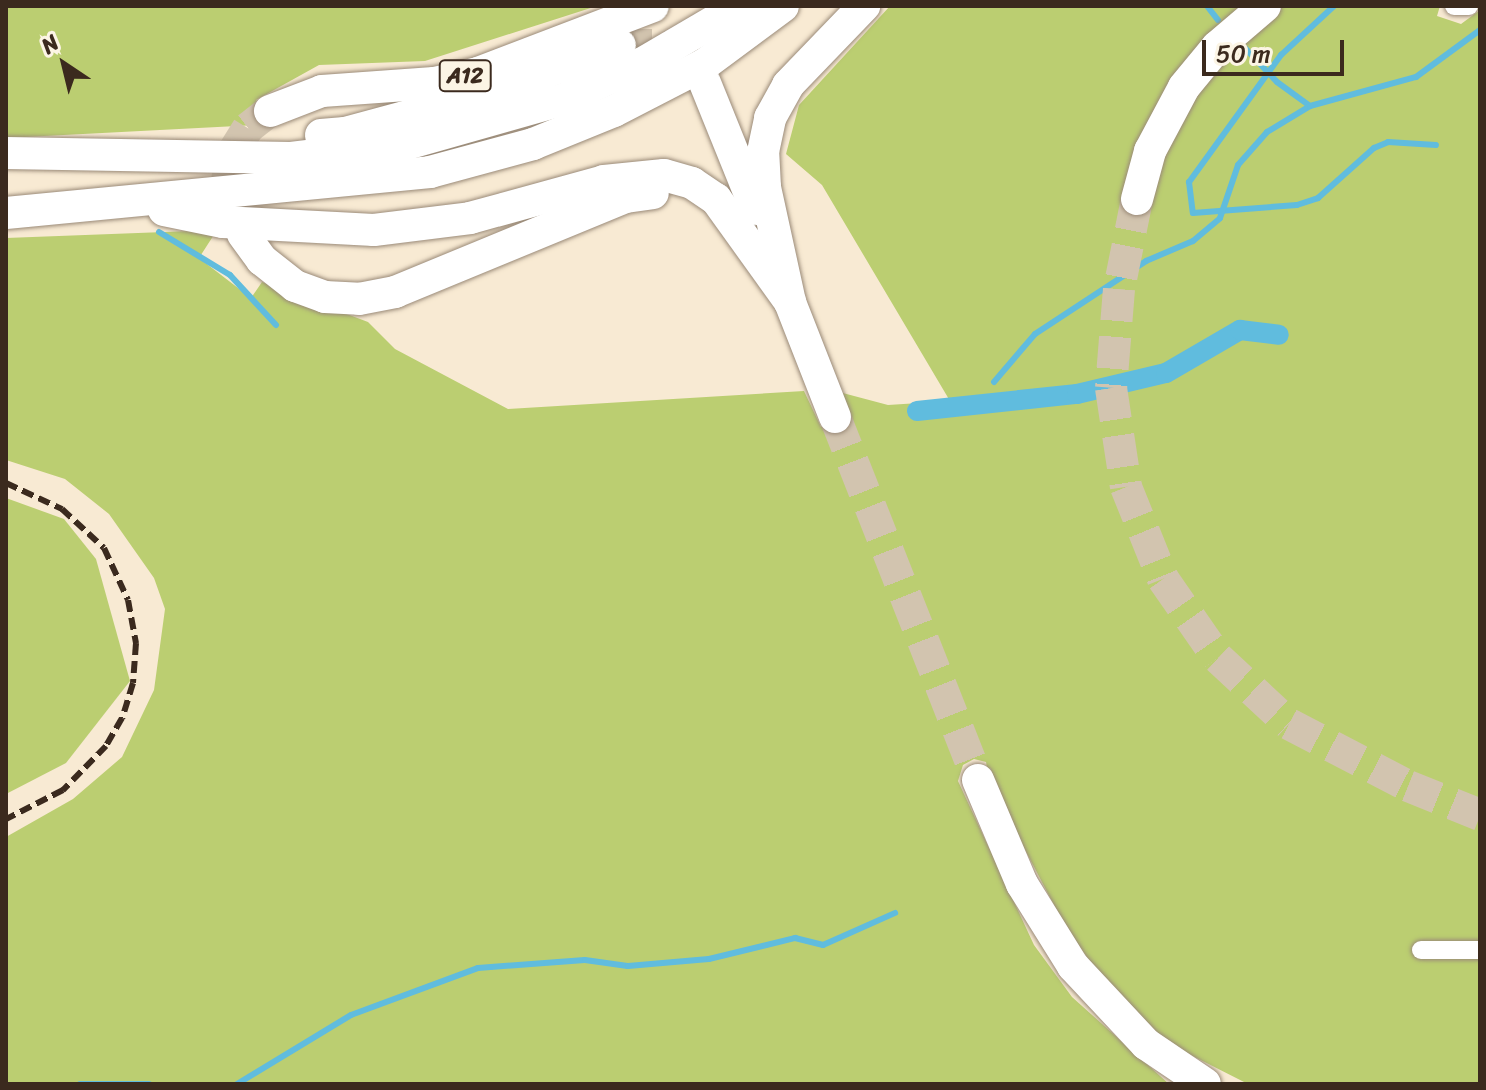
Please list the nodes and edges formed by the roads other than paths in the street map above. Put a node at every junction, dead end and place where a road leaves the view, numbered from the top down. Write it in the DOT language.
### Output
graph roads {
  1 [pos="653,6"];
  2 [pos="740,6"];
  3 [pos="783,6"];
  4 [pos="864,6"];
  5 [pos="1265,6"];
  6 [pos="1454,6"];
  7 [pos="1469,6"];
  8 [pos="620,45"];
  9 [pos="705,83"];
  10 [pos="270,111"];
  11 [pos="14,153"];
  12 [pos="1137,199"];
  13 [pos="122,202"];
  14 [pos="6,213"];
  15 [pos="243,234"];
  16 [pos="747,240"];
  17 [pos="778,260"];
  18 [pos="790,302"];
  19 [pos="835,417"];
  20 [pos="978,780"];
  21 [pos="1421,950"];
  22 [pos="1480,950"];
  23 [pos="1205,1084"];
  1 -- 10 [label="highway, A12"];
  2 -- 11 [label="highway"];
  3 -- 13 [label="highway"];
  4 -- 17 [label="highway"];
  5 -- 12 [label="highway"];
  6 -- 7 [label="street"];
  8 -- 11 [label="highway"];
  9 -- 17 [label="highway"];
  13 -- 14 [label="highway"];
  13 -- 16 [label="highway"];
  15 -- 16 [label="highway"];
  16 -- 18 [label="highway"];
  17 -- 18 [label="highway"];
  18 -- 19 [label="highway"];
  20 -- 23 [label="highway"];
  21 -- 22 [label="street"];
}
